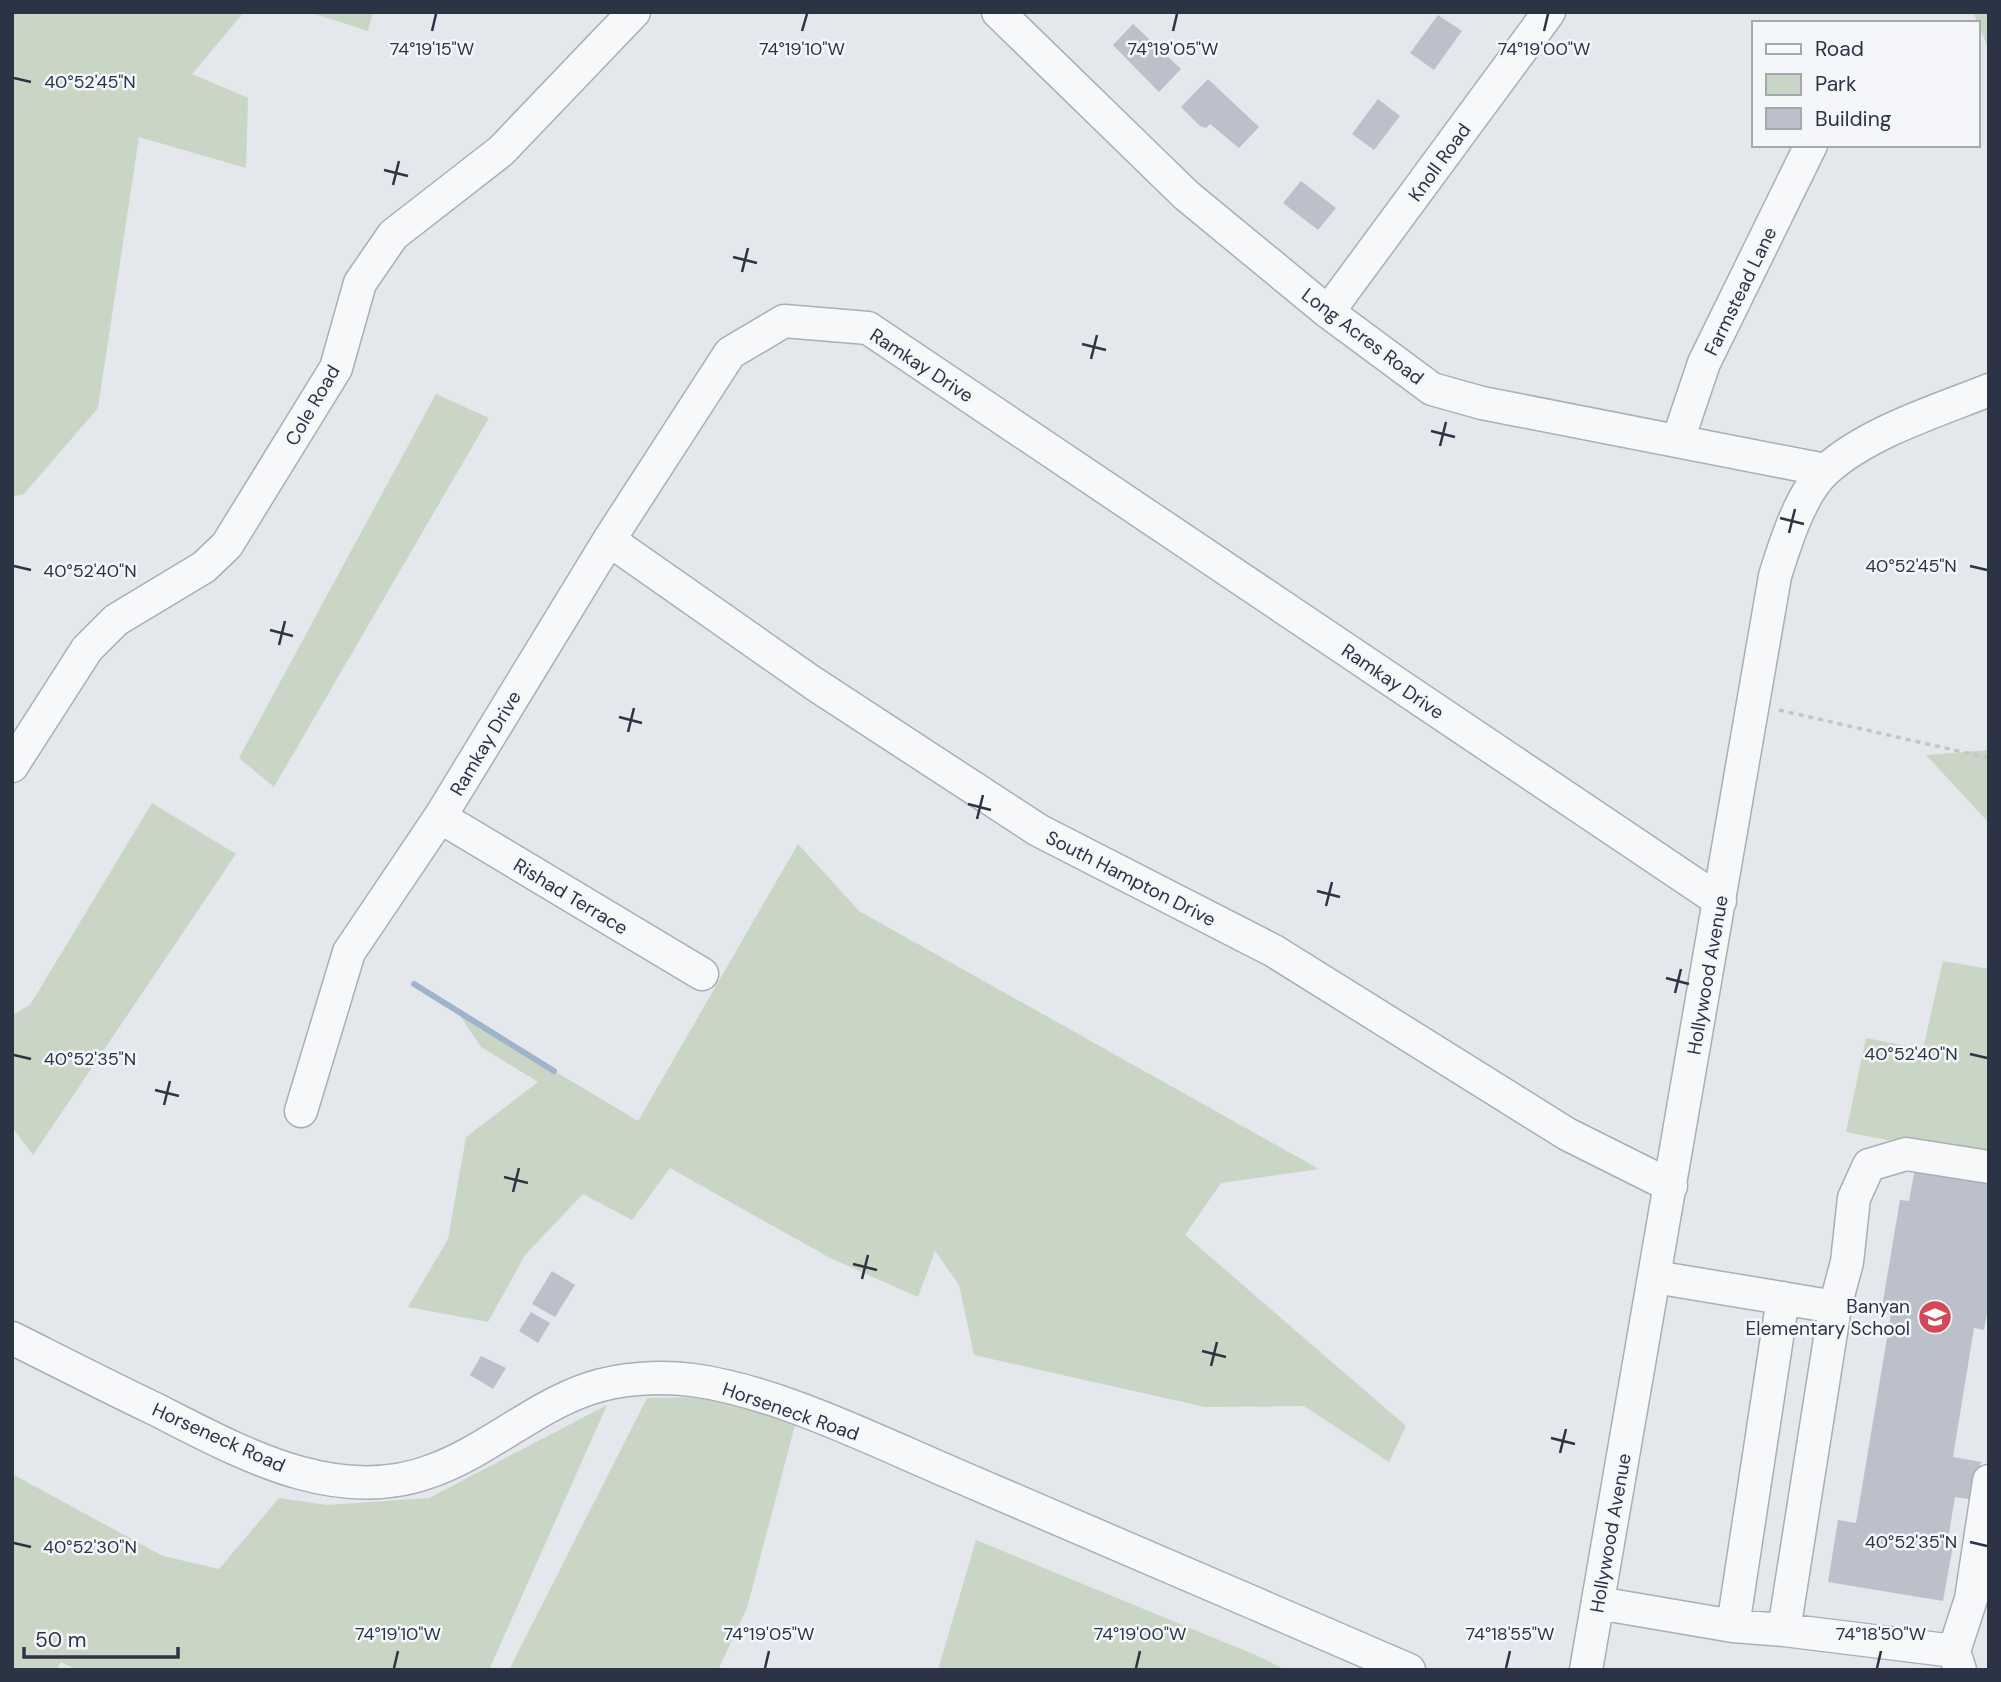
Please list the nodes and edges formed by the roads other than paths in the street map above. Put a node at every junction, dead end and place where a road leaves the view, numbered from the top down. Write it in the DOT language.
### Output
graph roads {
  1 [pos="998,12"];
  2 [pos="1549,12"];
  3 [pos="615,19"];
  4 [pos="1810,147"];
  5 [pos="1328,312"];
  6 [pos="1989,390"];
  7 [pos="1678,440"];
  8 [pos="1825,470"];
  9 [pos="609,540"];
  10 [pos="12,766"];
  11 [pos="440,817"];
  12 [pos="1720,901"];
  13 [pos="702,974"];
  14 [pos="301,1111"];
  15 [pos="1989,1167"];
  16 [pos="1671,1186"];
  17 [pos="1655,1277"];
  18 [pos="1783,1298"];
  19 [pos="1835,1307"];
  20 [pos="12,1338"];
  21 [pos="1989,1481"];
  22 [pos="1598,1603"];
  23 [pos="1733,1626"];
  24 [pos="1784,1630"];
  25 [pos="1957,1660"];
  26 [pos="1409,1670"];
  27 [pos="1586,1670"];
  1 -- 5 [label="street, Long Acres Road"];
  2 -- 5 [label="street, Knoll Road"];
  3 -- 10 [label="street, Cole Road"];
  4 -- 7 [label="street, Farmstead Lane"];
  5 -- 7 [label="street, Long Acres Road"];
  6 -- 8 [label="street, Hollywood Avenue"];
  7 -- 8 [label="street, Long Acres Road"];
  8 -- 12 [label="street, Hollywood Avenue"];
  9 -- 11 [label="street, Ramkay Drive"];
  9 -- 12 [label="street, Ramkay Drive"];
  9 -- 16 [label="street, South Hampton Drive"];
  11 -- 13 [label="street, Rishad Terrace"];
  11 -- 14 [label="street, Ramkay Drive"];
  12 -- 16 [label="street, Hollywood Avenue"];
  15 -- 19 [label="street"];
  16 -- 17 [label="street, Hollywood Avenue"];
  17 -- 18 [label="street"];
  17 -- 22 [label="street, Hollywood Avenue"];
  18 -- 19 [label="street"];
  18 -- 23 [label="street"];
  19 -- 24 [label="street"];
  20 -- 26 [label="street, Horseneck Road"];
  21 -- 25 [label="street"];
  22 -- 23 [label="street"];
  22 -- 27 [label="street, Hollywood Avenue"];
  23 -- 24 [label="street"];
  24 -- 25 [label="street"];
}
